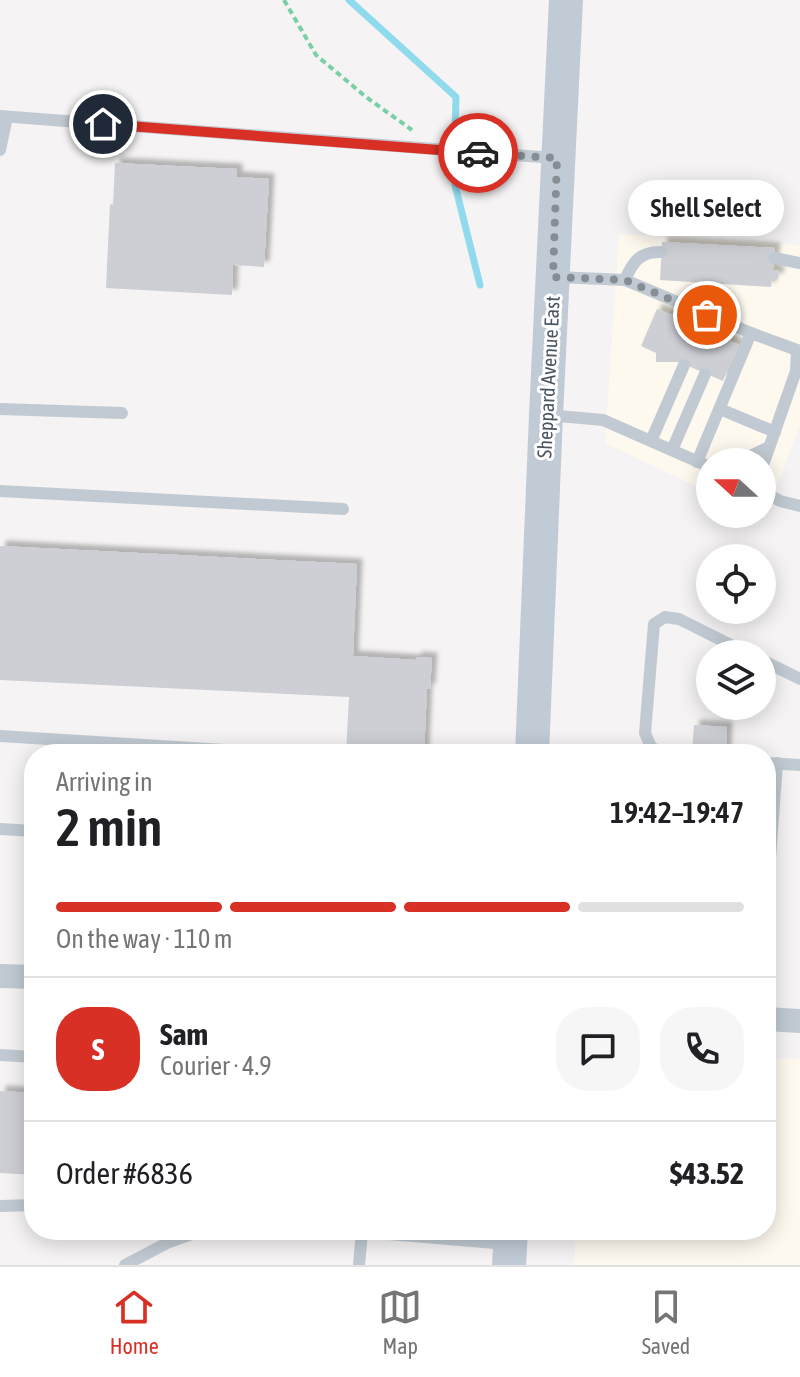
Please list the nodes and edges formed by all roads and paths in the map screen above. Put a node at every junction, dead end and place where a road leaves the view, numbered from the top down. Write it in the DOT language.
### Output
graph roads {
  1 [pos="284,0"];
  2 [pos="566,0"];
  3 [pos="4,116"];
  4 [pos="420,148"];
  5 [pos="0,150"];
  6 [pos="557,158"];
  7 [pos="661,252"];
  8 [pos="774,258"];
  9 [pos="800,263"];
  10 [pos="553,277"];
  11 [pos="625,280"];
  12 [pos="707,315"];
  13 [pos="727,323"];
  14 [pos="701,328"];
  15 [pos="751,333"];
  16 [pos="721,337"];
  17 [pos="798,343"];
  18 [pos="684,365"];
  19 [pos="705,374"];
  20 [pos="0,409"];
  21 [pos="720,409"];
  22 [pos="122,413"];
  23 [pos="546,415"];
  24 [pos="775,432"];
  25 [pos="651,441"];
  26 [pos="769,447"];
  27 [pos="703,448"];
  28 [pos="672,450"];
  29 [pos="696,462"];
  30 [pos="0,491"];
  31 [pos="776,499"];
  32 [pos="800,506"];
  33 [pos="343,509"];
  34 [pos="721,640"];
  35 [pos="776,667"];
  36 [pos="800,679"];
  37 [pos="0,736"];
  38 [pos="99,744"];
  39 [pos="532,744"];
  40 [pos="650,744"];
  41 [pos="776,763"];
  42 [pos="800,765"];
  43 [pos="0,829"];
  44 [pos="24,830"];
  45 [pos="0,976"];
  46 [pos="24,977"];
  47 [pos="776,1020"];
  48 [pos="800,1021"];
  49 [pos="0,1055"];
  50 [pos="24,1056"];
  51 [pos="24,1205"];
  52 [pos="0,1206"];
  53 [pos="175,1240"];
  54 [pos="361,1240"];
  55 [pos="447,1240"];
  56 [pos="510,1246"];
  57 [pos="125,1265"];
  58 [pos="359,1265"];
  1 -- 4 [label="path"];
  2 -- 6 [label="main road, Sheppard Avenue East"];
  3 -- 4 [label="lane"];
  3 -- 5 [label="lane"];
  4 -- 6 [label="lane"];
  6 -- 10 [label="main road, Sheppard Avenue East"];
  7 -- 11 [label="lane"];
  8 -- 9 [label="lane"];
  10 -- 11 [label="lane"];
  10 -- 23 [label="main road, Sheppard Avenue East"];
  11 -- 12 [label="lane"];
  12 -- 13 [label="lane"];
  12 -- 14 [label="lane"];
  13 -- 15 [label="lane"];
  13 -- 16 [label="lane"];
  15 -- 17 [label="lane"];
  15 -- 21 [label="lane"];
  17 -- 24 [label="lane"];
  18 -- 25 [label="lane"];
  19 -- 28 [label="lane"];
  20 -- 22 [label="lane"];
  21 -- 24 [label="lane"];
  21 -- 27 [label="lane"];
  23 -- 25 [label="lane"];
  23 -- 39 [label="main road, Sheppard Avenue East"];
  24 -- 26 [label="lane"];
  25 -- 28 [label="lane"];
  28 -- 29 [label="lane"];
  30 -- 33 [label="lane"];
  31 -- 32 [label="lane"];
  34 -- 40 [label="lane"];
  35 -- 36 [label="lane"];
  37 -- 38 [label="lane"];
  41 -- 42 [label="lane"];
  43 -- 44 [label="lane"];
  45 -- 46 [label="street"];
  47 -- 48 [label="street"];
  49 -- 50 [label="lane"];
  51 -- 52 [label="lane"];
  53 -- 57 [label="lane"];
  54 -- 58 [label="lane"];
  55 -- 56 [label="lane"];
}
